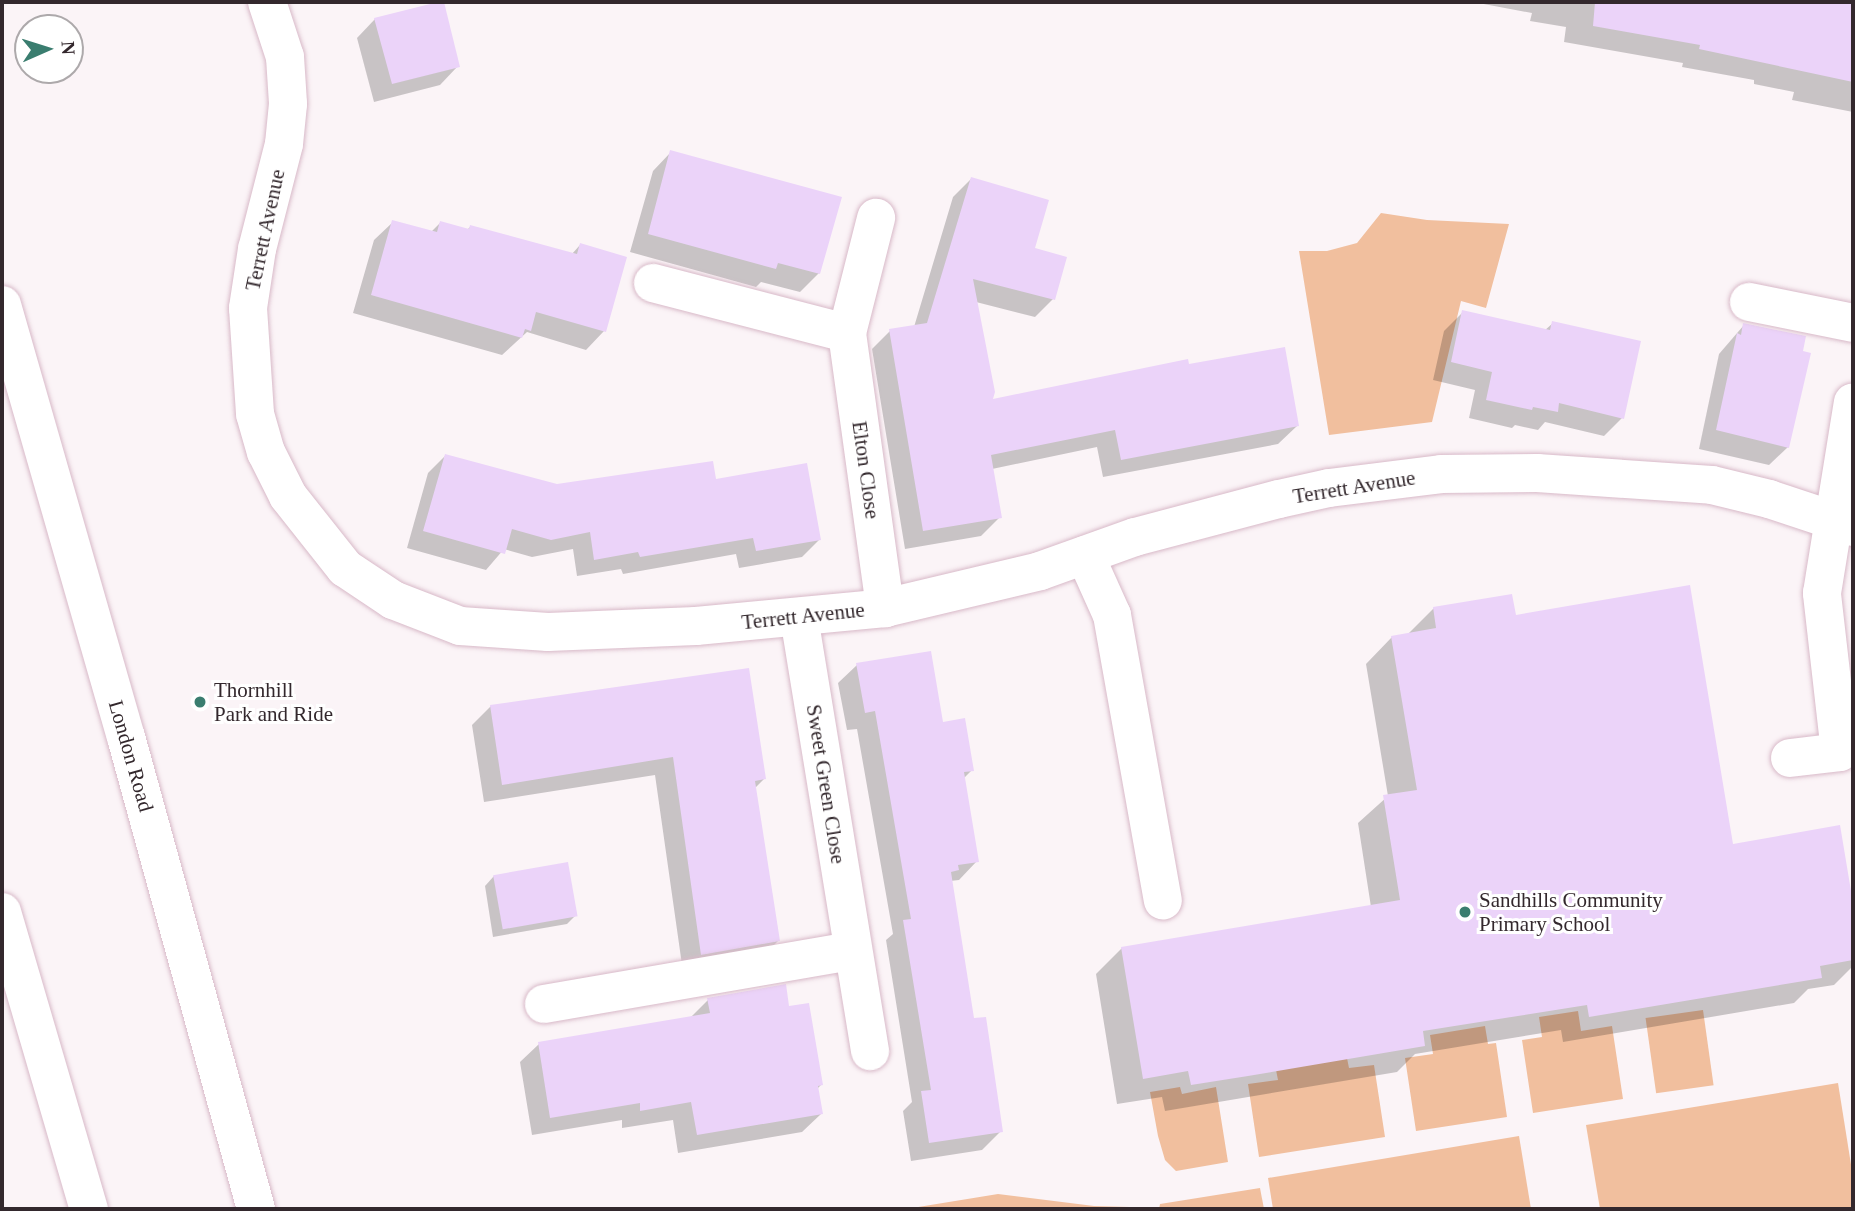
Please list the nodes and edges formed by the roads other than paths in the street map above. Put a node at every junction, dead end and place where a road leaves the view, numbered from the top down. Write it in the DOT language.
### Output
graph roads {
  1 [pos="267,2"];
  2 [pos="876,218"];
  3 [pos="653,282"];
  4 [pos="1749,302"];
  5 [pos="2,305"];
  6 [pos="1853,323"];
  7 [pos="847,333"];
  8 [pos="1853,402"];
  9 [pos="1844,524"];
  10 [pos="1085,555"];
  11 [pos="885,608"];
  12 [pos="799,617"];
  13 [pos="1790,758"];
  14 [pos="1163,900"];
  15 [pos="2,912"];
  16 [pos="852,951"];
  17 [pos="544,1004"];
  18 [pos="870,1051"];
  19 [pos="89,1209"];
  20 [pos="256,1209"];
  1 -- 12 [label="main road, Terrett Avenue"];
  2 -- 7 [label="main road, Elton Close"];
  3 -- 7 [label="main road"];
  4 -- 6 [label="main road"];
  5 -- 20 [label="main road, London Road"];
  7 -- 11 [label="main road, Elton Close"];
  8 -- 9 [label="main road"];
  9 -- 10 [label="main road, Terrett Avenue"];
  9 -- 13 [label="main road"];
  10 -- 11 [label="main road, Terrett Avenue"];
  10 -- 14 [label="main road"];
  11 -- 12 [label="main road, Terrett Avenue"];
  12 -- 16 [label="main road, Sweet Green Close"];
  15 -- 19 [label="main road"];
  16 -- 17 [label="main road"];
  16 -- 18 [label="main road, Sweet Green Close"];
}
